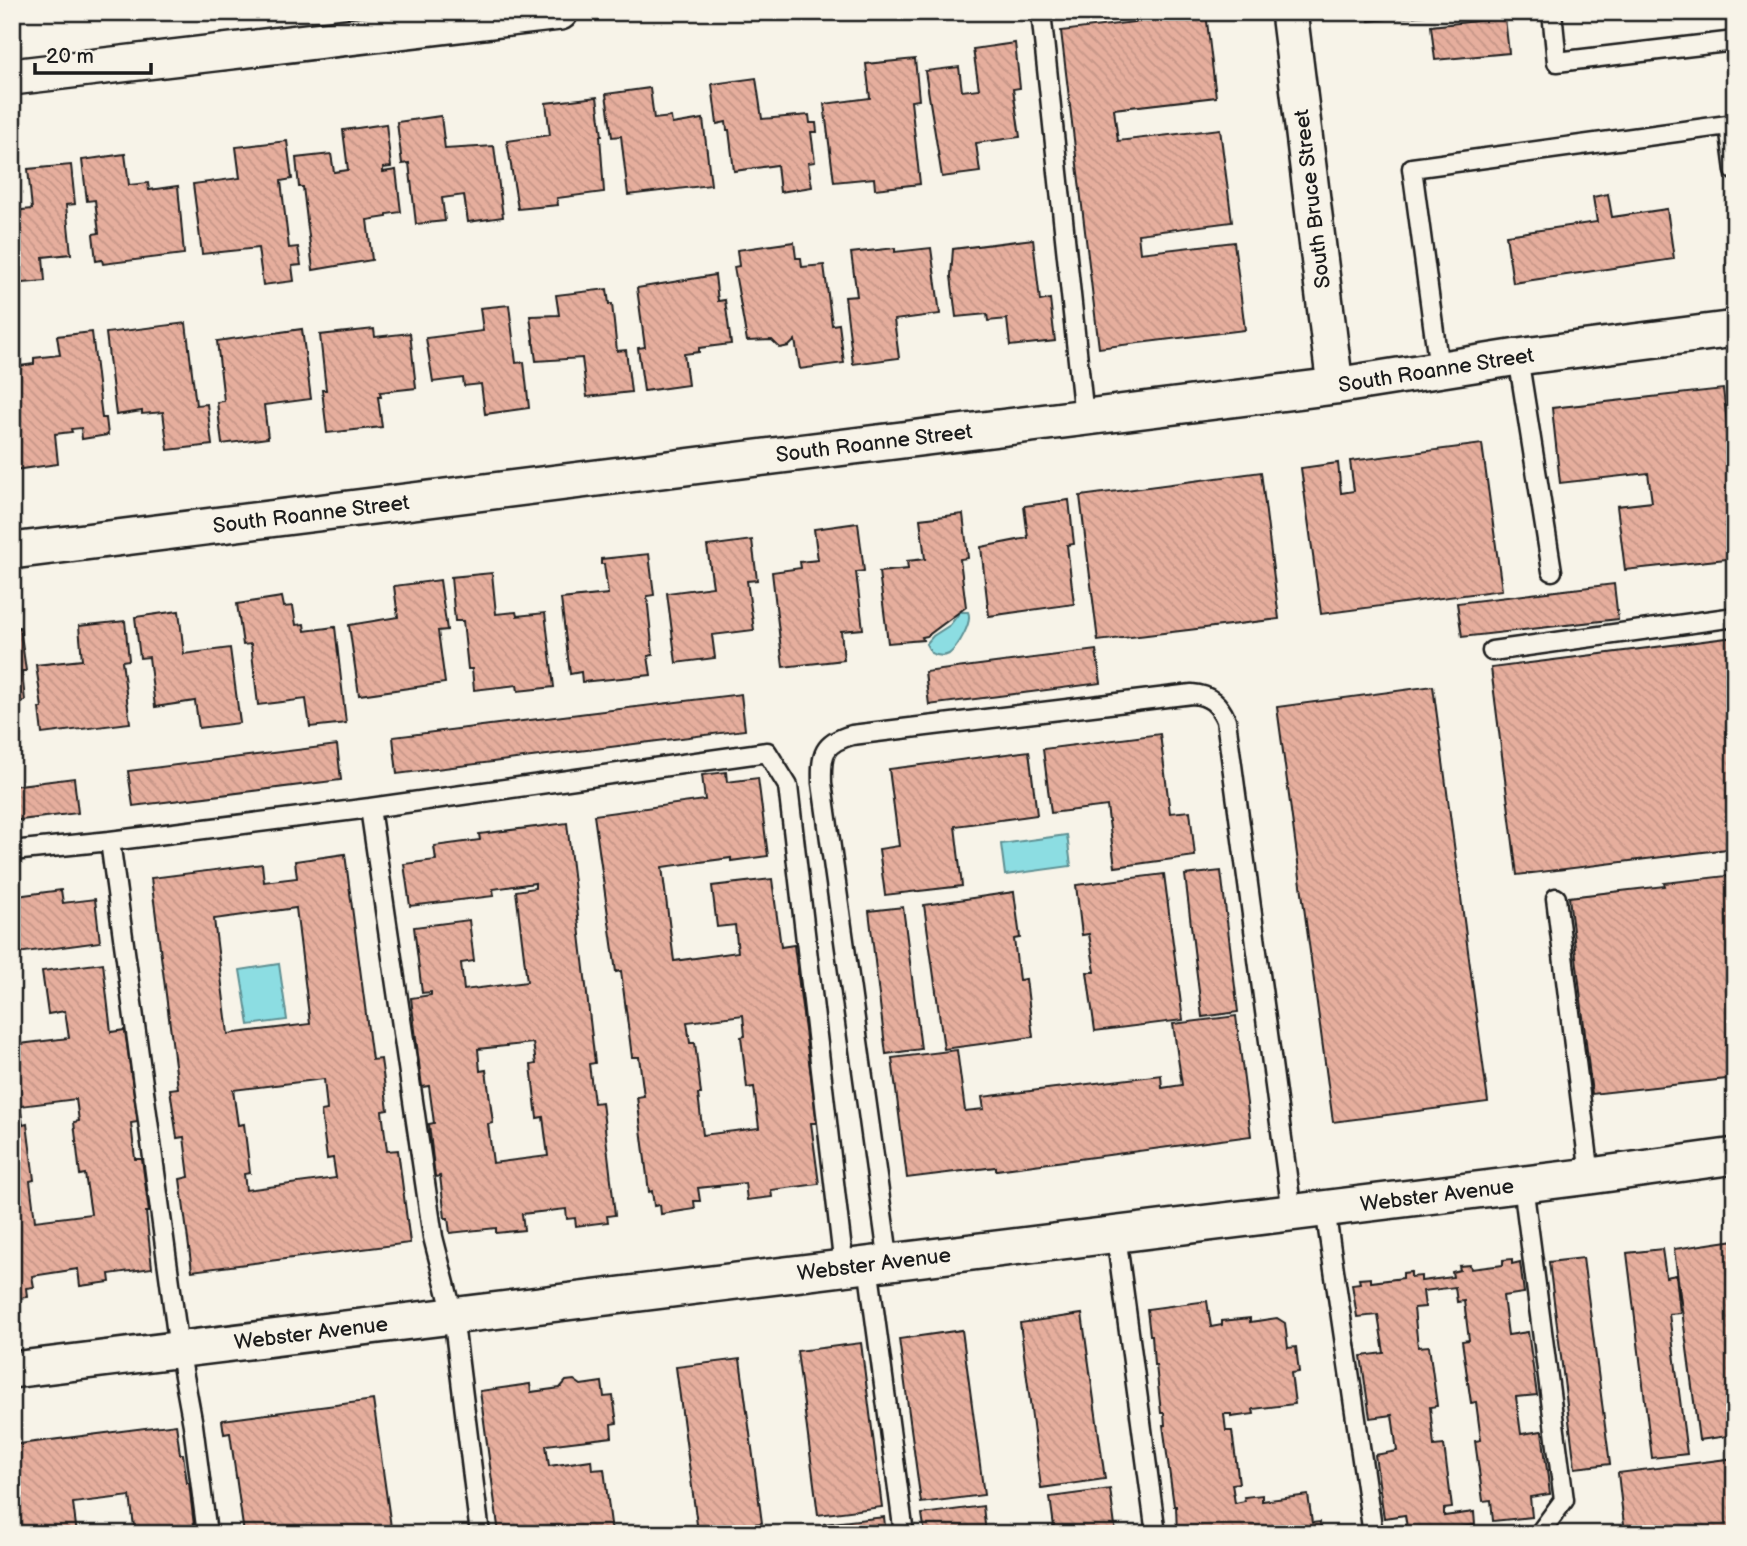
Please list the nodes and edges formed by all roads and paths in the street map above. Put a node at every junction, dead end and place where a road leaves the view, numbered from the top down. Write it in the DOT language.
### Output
graph roads {
  1 [pos="560,12"];
  2 [pos="1041,12"];
  3 [pos="1289,12"];
  4 [pos="1552,12"];
  5 [pos="1735,41"];
  6 [pos="12,77"];
  7 [pos="1732,125"];
  8 [pos="1735,171"];
  9 [pos="1735,329"];
  10 [pos="1518,357"];
  11 [pos="1439,369"];
  12 [pos="1335,386"];
  13 [pos="1084,417"];
  14 [pos="12,551"];
  15 [pos="1552,571"];
  16 [pos="1735,617"];
  17 [pos="1492,651"];
  18 [pos="370,808"];
  19 [pos="110,841"];
  20 [pos="12,851"];
  21 [pos="1556,898"];
  22 [pos="1735,1156"];
  23 [pos="1590,1177"];
  24 [pos="1523,1185"];
  25 [pos="1308,1211"];
  26 [pos="1116,1235"];
  27 [pos="867,1265"];
  28 [pos="453,1315"];
  29 [pos="179,1349"];
  30 [pos="12,1370"];
  31 [pos="207,1534"];
  32 [pos="481,1534"];
  33 [pos="904,1534"];
  34 [pos="1156,1534"];
  35 [pos="1373,1534"];
  36 [pos="1539,1534"];
  1 -- 6 [label="street"];
  2 -- 13 [label="lane"];
  3 -- 12 [label="street, South Bruce Street"];
  4 -- 5 [label="lane"];
  7 -- 8 [label="lane"];
  7 -- 11 [label="lane"];
  9 -- 10 [label="street, South Roanne Street"];
  10 -- 11 [label="street, South Roanne Street"];
  10 -- 15 [label="lane"];
  11 -- 12 [label="street, South Roanne Street"];
  12 -- 13 [label="street, South Roanne Street"];
  13 -- 14 [label="street, South Roanne Street"];
  16 -- 17 [label="lane"];
  18 -- 19 [label="lane"];
  18 -- 27 [label="lane"];
  18 -- 28 [label="lane"];
  19 -- 20 [label="lane"];
  19 -- 29 [label="lane"];
  21 -- 23 [label="lane"];
  22 -- 23 [label="street, Webster Avenue"];
  23 -- 24 [label="street, Webster Avenue"];
  24 -- 25 [label="street, Webster Avenue"];
  24 -- 36 [label="lane"];
  25 -- 26 [label="street, Webster Avenue"];
  25 -- 27 [label="lane"];
  25 -- 35 [label="lane"];
  26 -- 27 [label="street, Webster Avenue"];
  26 -- 34 [label="lane"];
  27 -- 28 [label="street, Webster Avenue"];
  27 -- 33 [label="lane"];
  28 -- 29 [label="street, Webster Avenue"];
  28 -- 32 [label="lane"];
  29 -- 30 [label="street, Webster Avenue"];
  29 -- 31 [label="lane"];
}
